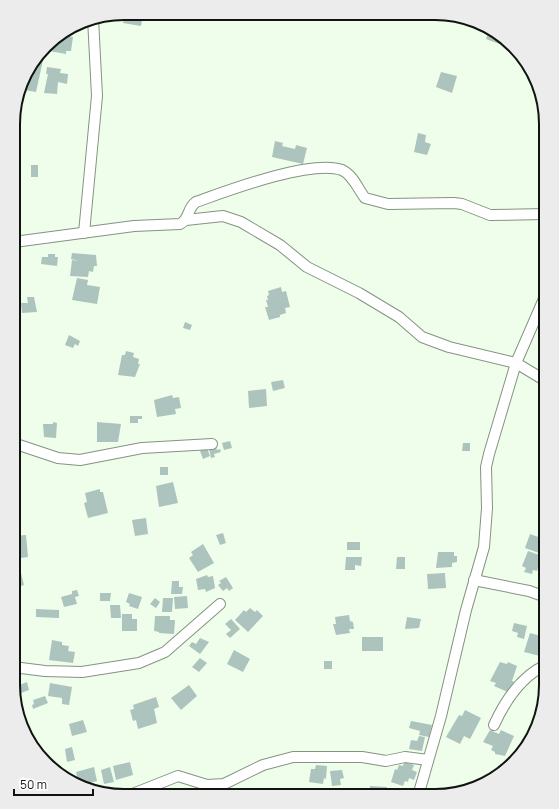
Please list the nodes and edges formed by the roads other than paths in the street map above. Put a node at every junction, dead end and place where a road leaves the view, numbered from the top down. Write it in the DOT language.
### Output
graph roads {
  1 [pos="93,25"];
  2 [pos="539,214"];
  3 [pos="186,220"];
  4 [pos="84,233"];
  5 [pos="20,241"];
  6 [pos="539,310"];
  7 [pos="516,363"];
  8 [pos="539,377"];
  9 [pos="212,444"];
  10 [pos="20,446"];
  11 [pos="474,580"];
  12 [pos="539,595"];
  13 [pos="220,604"];
  14 [pos="20,668"];
  15 [pos="539,669"];
  16 [pos="494,725"];
  17 [pos="428,760"];
  18 [pos="147,789"];
  19 [pos="420,789"];
  1 -- 4 [label="street"];
  2 -- 3 [label="street"];
  3 -- 4 [label="street"];
  3 -- 7 [label="street"];
  4 -- 5 [label="street"];
  6 -- 7 [label="street"];
  7 -- 8 [label="street"];
  7 -- 11 [label="street"];
  9 -- 10 [label="street"];
  11 -- 12 [label="street"];
  11 -- 17 [label="street"];
  13 -- 14 [label="street"];
  15 -- 16 [label="street"];
  17 -- 18 [label="street"];
  17 -- 19 [label="street"];
}
